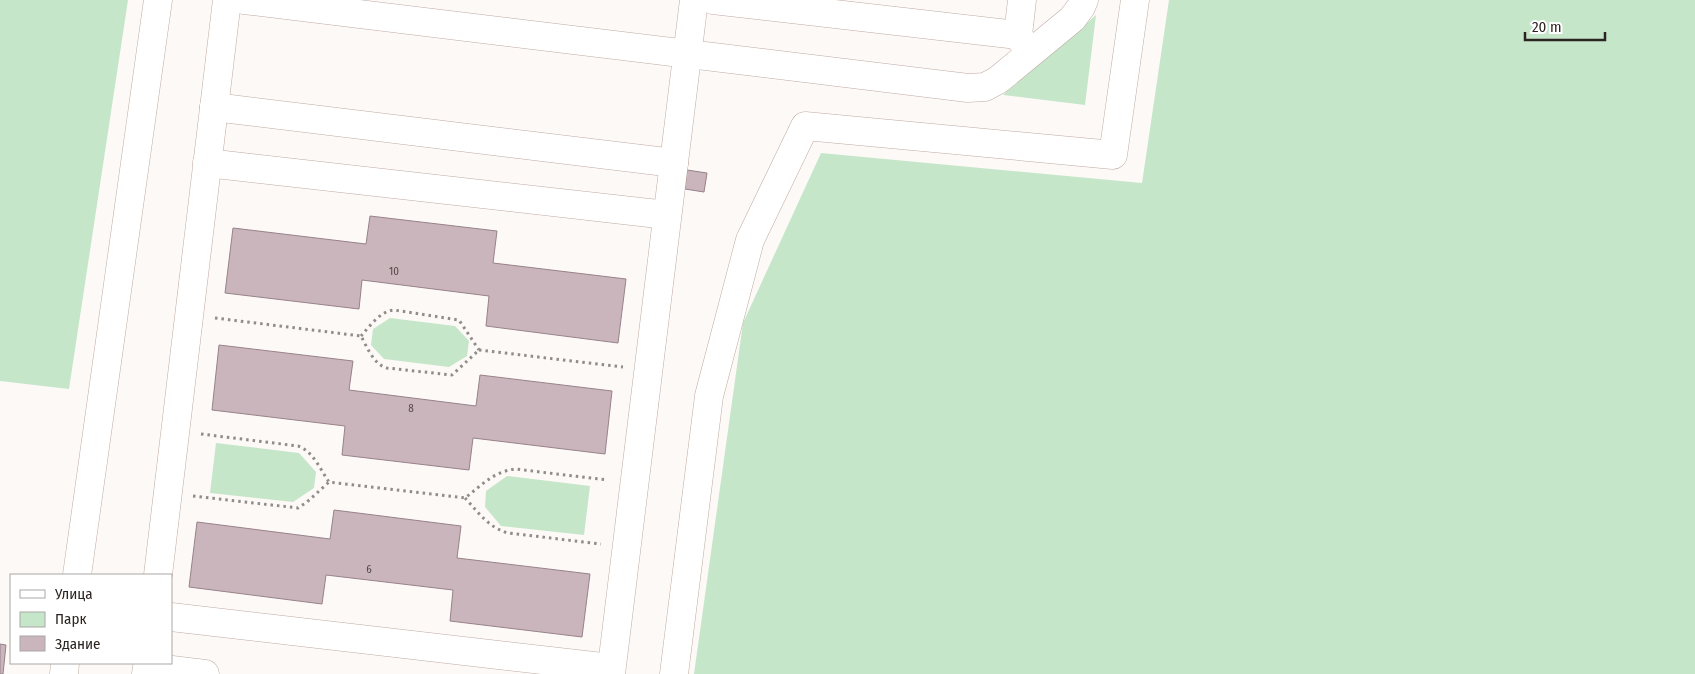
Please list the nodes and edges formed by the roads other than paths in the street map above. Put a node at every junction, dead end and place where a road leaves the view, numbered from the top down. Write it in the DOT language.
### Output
graph roads {
  1 [pos="158,0"];
  2 [pos="227,0"];
  3 [pos="244,0"];
  4 [pos="694,0"];
  5 [pos="713,0"];
  6 [pos="1022,0"];
  7 [pos="1084,0"];
  8 [pos="1135,0"];
  9 [pos="1024,44"];
  10 [pos="688,54"];
  11 [pos="214,106"];
  12 [pos="207,163"];
  13 [pos="674,163"];
  14 [pos="668,215"];
  15 [pos="78,574"];
  16 [pos="158,574"];
  17 [pos="172,617"];
  18 [pos="147,668"];
  19 [pos="611,671"];
  20 [pos="205,674"];
  21 [pos="674,674"];
  1 -- 15 [label="street"];
  2 -- 11 [label="street"];
  3 -- 10 [label="street"];
  4 -- 10 [label="street"];
  5 -- 9 [label="street"];
  6 -- 9 [label="street"];
  7 -- 9 [label="street"];
  8 -- 21 [label="street"];
  9 -- 10 [label="street"];
  10 -- 13 [label="street"];
  11 -- 12 [label="street"];
  11 -- 13 [label="street"];
  12 -- 14 [label="street"];
  12 -- 16 [label="street"];
  13 -- 14 [label="street"];
  14 -- 19 [label="street"];
  17 -- 19 [label="street"];
  18 -- 20 [label="street"];
}
